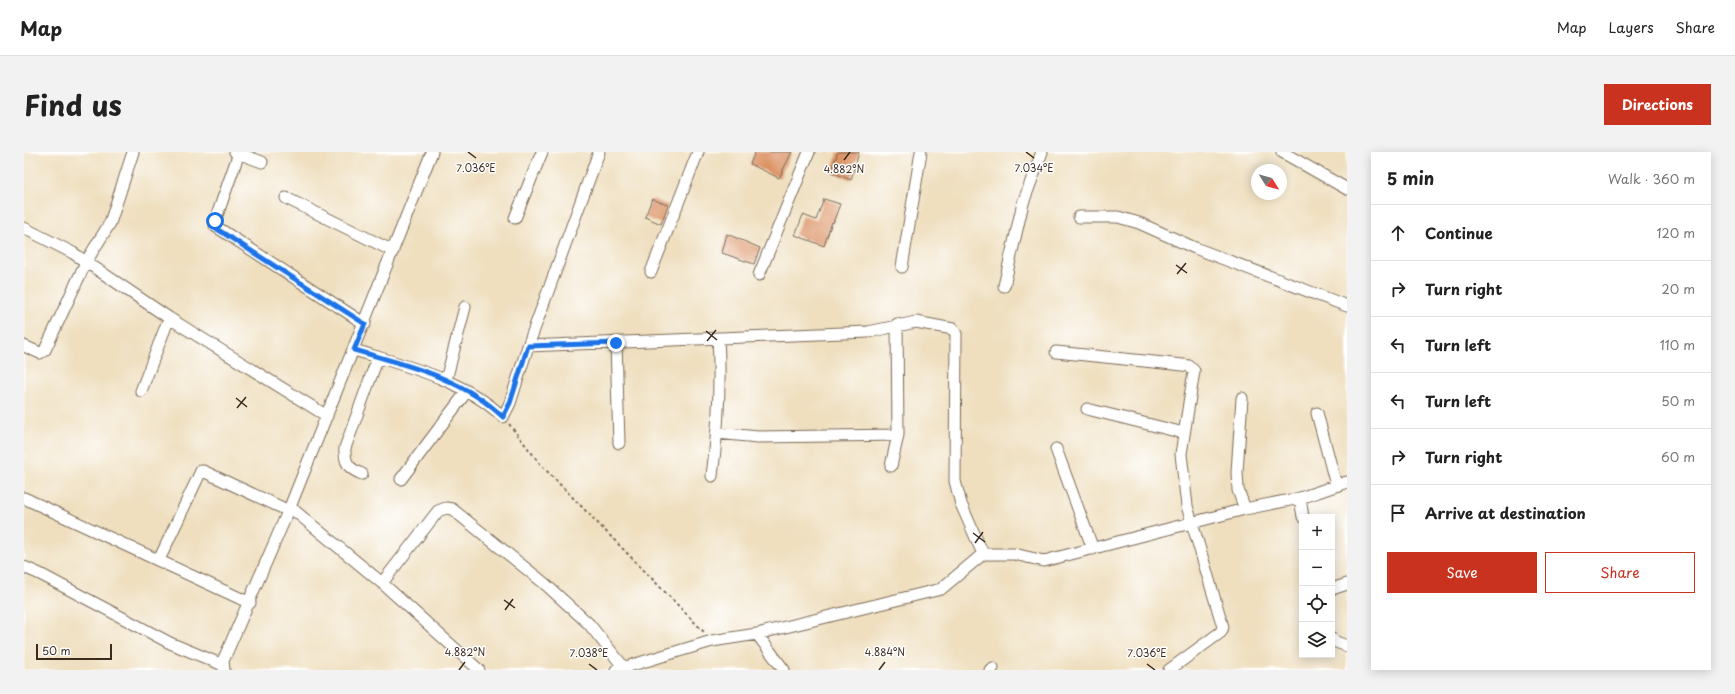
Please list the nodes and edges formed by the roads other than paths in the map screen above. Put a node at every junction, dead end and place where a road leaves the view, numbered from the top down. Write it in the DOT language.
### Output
graph roads {
  1 [pos="133,152"];
  2 [pos="432,152"];
  3 [pos="542,152"];
  4 [pos="599,152"];
  5 [pos="698,152"];
  6 [pos="808,152"];
  7 [pos="921,152"];
  8 [pos="1042,152"];
  9 [pos="1282,152"];
  10 [pos="237,153"];
  11 [pos="262,162"];
  12 [pos="1347,189"];
  13 [pos="286,198"];
  14 [pos="1079,217"];
  15 [pos="515,218"];
  16 [pos="24,228"];
  17 [pos="393,251"];
  18 [pos="86,262"];
  19 [pos="902,267"];
  20 [pos="651,272"];
  21 [pos="759,275"];
  22 [pos="1004,286"];
  23 [pos="1347,306"];
  24 [pos="465,307"];
  25 [pos="169,318"];
  26 [pos="365,324"];
  27 [pos="896,324"];
  28 [pos="718,338"];
  29 [pos="616,343"];
  30 [pos="24,346"];
  31 [pos="528,346"];
  32 [pos="354,350"];
  33 [pos="1056,352"];
  34 [pos="378,357"];
  35 [pos="446,380"];
  36 [pos="141,391"];
  37 [pos="467,391"];
  38 [pos="1242,398"];
  39 [pos="1087,409"];
  40 [pos="1317,413"];
  41 [pos="328,416"];
  42 [pos="717,433"];
  43 [pos="1184,433"];
  44 [pos="898,435"];
  45 [pos="619,443"];
  46 [pos="1056,449"];
  47 [pos="891,466"];
  48 [pos="362,474"];
  49 [pos="712,476"];
  50 [pos="401,479"];
  51 [pos="1342,483"];
  52 [pos="24,498"];
  53 [pos="1300,498"];
  54 [pos="289,509"];
  55 [pos="1245,509"];
  56 [pos="1303,514"];
  57 [pos="1192,524"];
  58 [pos="1093,549"];
  59 [pos="984,554"];
  60 [pos="159,560"];
  61 [pos="24,567"];
  62 [pos="382,583"];
  63 [pos="1347,584"];
  64 [pos="1335,588"];
  65 [pos="250,603"];
  66 [pos="757,634"];
  67 [pos="1335,641"];
  68 [pos="1347,646"];
  69 [pos="223,668"];
  70 [pos="622,669"];
  71 [pos="479,670"];
  72 [pos="784,670"];
  73 [pos="1169,670"];
  1 -- 18 [label="street"];
  2 -- 17 [label="street"];
  3 -- 15 [label="street"];
  4 -- 31 [label="street"];
  5 -- 20 [label="street"];
  6 -- 21 [label="street"];
  7 -- 19 [label="street"];
  8 -- 22 [label="street"];
  9 -- 12 [label="street"];
  10 -- 11 [label="street"];
  10 -- 26 [label="street"];
  13 -- 17 [label="street"];
  14 -- 23 [label="street"];
  16 -- 18 [label="street"];
  17 -- 26 [label="street"];
  18 -- 25 [label="street"];
  18 -- 30 [label="street"];
  24 -- 35 [label="street"];
  25 -- 36 [label="street"];
  25 -- 41 [label="street"];
  26 -- 32 [label="street"];
  27 -- 28 [label="street"];
  27 -- 44 [label="street"];
  27 -- 59 [label="street"];
  28 -- 29 [label="street"];
  28 -- 42 [label="street"];
  29 -- 31 [label="street"];
  29 -- 45 [label="street"];
  31 -- 37 [label="street"];
  32 -- 34 [label="street"];
  32 -- 41 [label="street"];
  33 -- 43 [label="street"];
  34 -- 35 [label="street"];
  34 -- 48 [label="street"];
  35 -- 37 [label="street"];
  37 -- 50 [label="street"];
  38 -- 55 [label="street"];
  39 -- 43 [label="street"];
  40 -- 51 [label="street"];
  41 -- 54 [label="street"];
  42 -- 44 [label="street"];
  42 -- 49 [label="street"];
  43 -- 57 [label="street"];
  44 -- 47 [label="street"];
  46 -- 58 [label="street"];
  51 -- 53 [label="street"];
  52 -- 60 [label="street"];
  53 -- 55 [label="street"];
  53 -- 56 [label="street"];
  54 -- 60 [label="street"];
  54 -- 62 [label="street"];
  54 -- 65 [label="street"];
  55 -- 57 [label="street"];
  57 -- 58 [label="street"];
  57 -- 73 [label="street"];
  58 -- 59 [label="street"];
  59 -- 66 [label="street"];
  60 -- 65 [label="street"];
  61 -- 69 [label="street"];
  62 -- 70 [label="street"];
  62 -- 71 [label="street"];
  63 -- 64 [label="street"];
  65 -- 69 [label="street"];
  66 -- 70 [label="street"];
  66 -- 72 [label="street"];
  67 -- 68 [label="street"];
}
